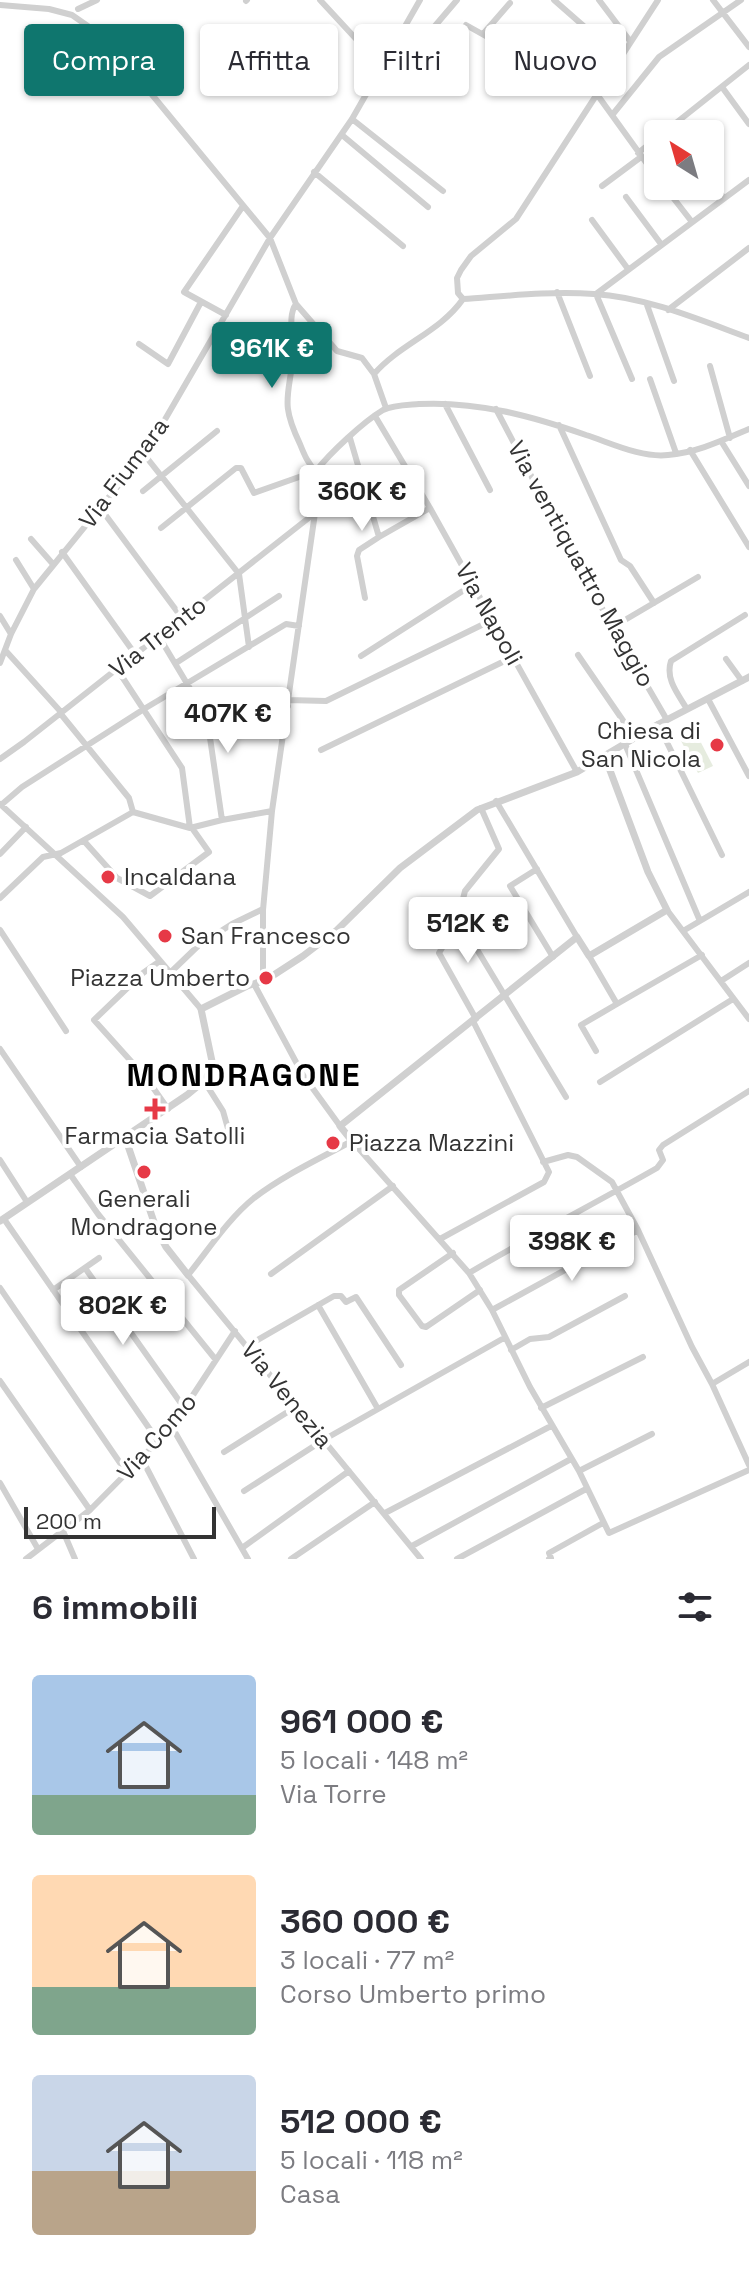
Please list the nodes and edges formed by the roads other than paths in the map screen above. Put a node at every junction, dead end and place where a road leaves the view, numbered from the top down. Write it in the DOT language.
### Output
graph roads {
  1 [pos="72,0"];
  2 [pos="97,0"];
  3 [pos="320,0"];
  4 [pos="420,0"];
  5 [pos="457,0"];
  6 [pos="554,0"];
  7 [pos="599,0"];
  8 [pos="658,0"];
  9 [pos="713,0"];
  10 [pos="741,0"];
  11 [pos="510,3"];
  12 [pos="0,5"];
  13 [pos="75,12"];
  14 [pos="723,12"];
  15 [pos="407,24"];
  16 [pos="437,24"];
  17 [pos="581,24"];
  18 [pos="469,27"];
  19 [pos="483,34"];
  20 [pos="354,37"];
  21 [pos="630,41"];
  22 [pos="626,47"];
  23 [pos="749,47"];
  24 [pos="749,65"];
  25 [pos="722,87"];
  26 [pos="365,96"];
  27 [pos="594,96"];
  28 [pos="598,96"];
  29 [pos="613,114"];
  30 [pos="352,119"];
  31 [pos="680,120"];
  32 [pos="749,124"];
  33 [pos="342,135"];
  34 [pos="644,150"];
  35 [pos="639,155"];
  36 [pos="644,161"];
  37 [pos="314,172"];
  38 [pos="749,180"];
  39 [pos="602,186"];
  40 [pos="443,191"];
  41 [pos="626,197"];
  42 [pos="724,198"];
  43 [pos="675,200"];
  44 [pos="721,200"];
  45 [pos="243,206"];
  46 [pos="428,207"];
  47 [pos="592,220"];
  48 [pos="692,222"];
  49 [pos="270,238"];
  50 [pos="661,244"];
  51 [pos="403,246"];
  52 [pos="749,248"];
  53 [pos="628,269"];
  54 [pos="557,292"];
  55 [pos="596,294"];
  56 [pos="463,299"];
  57 [pos="201,302"];
  58 [pos="296,304"];
  59 [pos="647,305"];
  60 [pos="668,310"];
  61 [pos="226,315"];
  62 [pos="749,338"];
  63 [pos="139,344"];
  64 [pos="710,366"];
  65 [pos="374,374"];
  66 [pos="590,376"];
  67 [pos="632,379"];
  68 [pos="650,379"];
  69 [pos="674,381"];
  70 [pos="445,404"];
  71 [pos="386,408"];
  72 [pos="496,409"];
  73 [pos="375,416"];
  74 [pos="559,425"];
  75 [pos="749,429"];
  76 [pos="217,431"];
  77 [pos="350,438"];
  78 [pos="730,438"];
  79 [pos="721,441"];
  80 [pos="690,450"];
  81 [pos="143,453"];
  82 [pos="676,453"];
  83 [pos="316,471"];
  84 [pos="162,476"];
  85 [pos="749,486"];
  86 [pos="490,490"];
  87 [pos="143,491"];
  88 [pos="187,507"];
  89 [pos="430,508"];
  90 [pos="98,511"];
  91 [pos="315,513"];
  92 [pos="161,528"];
  93 [pos="379,537"];
  94 [pos="31,539"];
  95 [pos="749,547"];
  96 [pos="62,552"];
  97 [pos="16,560"];
  98 [pos="52,563"];
  99 [pos="239,574"];
  100 [pos="698,577"];
  101 [pos="472,585"];
  102 [pos="34,589"];
  103 [pos="279,596"];
  104 [pos="365,598"];
  105 [pos="654,603"];
  106 [pos="745,615"];
  107 [pos="0,616"];
  108 [pos="182,618"];
  109 [pos="244,618"];
  110 [pos="492,620"];
  111 [pos="299,626"];
  112 [pos="613,627"];
  113 [pos="11,634"];
  114 [pos="158,635"];
  115 [pos="249,647"];
  116 [pos="5,650"];
  117 [pos="135,654"];
  118 [pos="578,655"];
  119 [pos="361,656"];
  120 [pos="513,657"];
  121 [pos="726,659"];
  122 [pos="0,663"];
  123 [pos="176,663"];
  124 [pos="117,669"];
  125 [pos="746,679"];
  126 [pos="188,683"];
  127 [pos="708,699"];
  128 [pos="288,703"];
  129 [pos="144,709"];
  130 [pos="687,709"];
  131 [pos="204,712"];
  132 [pos="61,713"];
  133 [pos="667,720"];
  134 [pos="658,724"];
  135 [pos="635,738"];
  136 [pos="625,744"];
  137 [pos="87,746"];
  138 [pos="321,750"];
  139 [pos="605,757"];
  140 [pos="0,759"];
  141 [pos="577,772"];
  142 [pos="749,776"];
  143 [pos="496,801"];
  144 [pos="1,804"];
  145 [pos="481,808"];
  146 [pos="272,811"];
  147 [pos="133,812"];
  148 [pos="222,820"];
  149 [pos="26,827"];
  150 [pos="191,828"];
  151 [pos="84,841"];
  152 [pos="55,853"];
  153 [pos="0,854"];
  154 [pos="722,855"];
  155 [pos="537,869"];
  156 [pos="749,892"];
  157 [pos="0,898"];
  158 [pos="263,909"];
  159 [pos="667,910"];
  160 [pos="458,918"];
  161 [pos="700,921"];
  162 [pos="0,930"];
  163 [pos="683,931"];
  164 [pos="577,937"];
  165 [pos="702,955"];
  166 [pos="589,956"];
  167 [pos="553,957"];
  168 [pos="160,961"];
  169 [pos="749,963"];
  170 [pos="171,972"];
  171 [pos="721,981"];
  172 [pos="258,982"];
  173 [pos="505,996"];
  174 [pos="733,999"];
  175 [pos="617,1004"];
  176 [pos="201,1009"];
  177 [pos="749,1018"];
  178 [pos="475,1020"];
  179 [pos="66,1031"];
  180 [pos="0,1049"];
  181 [pos="596,1051"];
  182 [pos="204,1081"];
  183 [pos="600,1082"];
  184 [pos="749,1091"];
  185 [pos="566,1097"];
  186 [pos="168,1109"];
  187 [pos="340,1126"];
  188 [pos="125,1137"];
  189 [pos="352,1141"];
  190 [pos="232,1143"];
  191 [pos="0,1160"];
  192 [pos="543,1162"];
  193 [pos="81,1167"];
  194 [pos="70,1174"];
  195 [pos="393,1186"];
  196 [pos="617,1190"];
  197 [pos="27,1202"];
  198 [pos="2,1220"];
  199 [pos="638,1230"];
  200 [pos="440,1239"];
  201 [pos="453,1253"];
  202 [pos="99,1258"];
  203 [pos="85,1268"];
  204 [pos="469,1273"];
  205 [pos="271,1274"];
  206 [pos="188,1275"];
  207 [pos="0,1288"];
  208 [pos="53,1290"];
  209 [pos="480,1290"];
  210 [pos="625,1296"];
  211 [pos="318,1305"];
  212 [pos="492,1310"];
  213 [pos="235,1331"];
  214 [pos="504,1338"];
  215 [pos="247,1346"];
  216 [pos="511,1350"];
  217 [pos="643,1357"];
  218 [pos="216,1360"];
  219 [pos="749,1362"];
  220 [pos="401,1365"];
  221 [pos="0,1381"];
  222 [pos="712,1384"];
  223 [pos="297,1406"];
  224 [pos="541,1408"];
  225 [pos="185,1409"];
  226 [pos="378,1409"];
  227 [pos="551,1426"];
  228 [pos="172,1427"];
  229 [pos="652,1434"];
  230 [pos="325,1439"];
  231 [pos="158,1441"];
  232 [pos="224,1452"];
  233 [pos="142,1459"];
  234 [pos="571,1459"];
  235 [pos="749,1468"];
  236 [pos="349,1471"];
  237 [pos="579,1471"];
  238 [pos="127,1473"];
  239 [pos="0,1483"];
  240 [pos="586,1489"];
  241 [pos="244,1491"];
  242 [pos="375,1502"];
  243 [pos="90,1510"];
  244 [pos="385,1513"];
  245 [pos="603,1523"];
  246 [pos="63,1531"];
  247 [pos="412,1546"];
  248 [pos="242,1548"];
  249 [pos="38,1549"];
  250 [pos="26,1559"];
  251 [pos="75,1559"];
  252 [pos="194,1559"];
  253 [pos="248,1559"];
  254 [pos="291,1559"];
  255 [pos="421,1559"];
  256 [pos="457,1559"];
  257 [pos="549,1559"];
  1 -- 13 [label="street"];
  2 -- 13 [label="street"];
  3 -- 20 [label="street"];
  4 -- 15 [label="street, Via Fiumara"];
  5 -- 16 [label="street"];
  6 -- 17 [label="street"];
  7 -- 21 [label="street"];
  8 -- 21 [label="street"];
  9 -- 14 [label="street"];
  10 -- 14 [label="street"];
  11 -- 19 [label="street"];
  12 -- 13 [label="street"];
  13 -- 45 [label="street"];
  14 -- 23 [label="street"];
  14 -- 29 [label="street"];
  18 -- 19 [label="street"];
  21 -- 22 [label="street"];
  24 -- 25 [label="street"];
  25 -- 31 [label="street"];
  25 -- 32 [label="street"];
  26 -- 30 [label="street, Via Fiumara"];
  27 -- 56 [label="street"];
  28 -- 29 [label="street"];
  29 -- 35 [label="street"];
  30 -- 33 [label="street, Via Fiumara"];
  30 -- 40 [label="street"];
  33 -- 37 [label="street, Via Fiumara"];
  33 -- 46 [label="street"];
  34 -- 35 [label="street"];
  35 -- 36 [label="street"];
  35 -- 39 [label="street"];
  37 -- 49 [label="street, Via Fiumara"];
  37 -- 51 [label="street"];
  38 -- 42 [label="street"];
  41 -- 50 [label="street"];
  43 -- 48 [label="street"];
  44 -- 48 [label="street"];
  45 -- 49 [label="street"];
  45 -- 57 [label="street"];
  47 -- 53 [label="street"];
  48 -- 50 [label="street"];
  49 -- 58 [label="street"];
  49 -- 61 [label="street, Via Fiumara"];
  50 -- 53 [label="street"];
  52 -- 60 [label="street"];
  53 -- 55 [label="street"];
  54 -- 55 [label="street"];
  54 -- 56 [label="street"];
  54 -- 66 [label="street"];
  55 -- 59 [label="street"];
  55 -- 67 [label="street"];
  56 -- 65 [label="street"];
  57 -- 61 [label="street"];
  57 -- 63 [label="street"];
  58 -- 65 [label="street"];
  58 -- 83 [label="street"];
  59 -- 60 [label="street"];
  59 -- 69 [label="street"];
  60 -- 62 [label="street"];
  61 -- 81 [label="street, Via Fiumara"];
  64 -- 78 [label="street"];
  65 -- 71 [label="street"];
  68 -- 82 [label="street"];
  70 -- 71 [label="street"];
  70 -- 72 [label="street"];
  70 -- 86 [label="street"];
  71 -- 73 [label="street"];
  72 -- 74 [label="street"];
  72 -- 112 [label="street, Via ventiquattro Maggio"];
  73 -- 77 [label="street"];
  73 -- 89 [label="street, Via Napoli"];
  74 -- 82 [label="street"];
  74 -- 105 [label="street"];
  75 -- 78 [label="street"];
  76 -- 84 [label="street"];
  77 -- 83 [label="street"];
  77 -- 93 [label="street"];
  78 -- 79 [label="street"];
  79 -- 80 [label="street"];
  79 -- 85 [label="street"];
  80 -- 82 [label="street"];
  80 -- 95 [label="street"];
  81 -- 84 [label="street"];
  81 -- 90 [label="street, Via Fiumara"];
  83 -- 88 [label="street"];
  83 -- 91 [label="street"];
  84 -- 87 [label="street"];
  84 -- 88 [label="street"];
  88 -- 92 [label="street"];
  88 -- 99 [label="street"];
  89 -- 93 [label="street"];
  89 -- 101 [label="street, Via Napoli"];
  90 -- 96 [label="street, Via Fiumara"];
  90 -- 108 [label="street"];
  91 -- 99 [label="street, Via Trento"];
  91 -- 111 [label="street"];
  93 -- 104 [label="street"];
  94 -- 98 [label="street"];
  96 -- 98 [label="street, Via Fiumara"];
  96 -- 117 [label="street"];
  97 -- 102 [label="street"];
  98 -- 102 [label="street, Via Fiumara"];
  99 -- 108 [label="street, Via Trento"];
  99 -- 109 [label="street"];
  100 -- 105 [label="street"];
  101 -- 110 [label="street, Via Napoli"];
  101 -- 119 [label="street"];
  102 -- 113 [label="street, Via Fiumara"];
  103 -- 109 [label="street"];
  105 -- 112 [label="street"];
  106 -- 130 [label="street"];
  107 -- 113 [label="street"];
  108 -- 114 [label="street, Via Trento"];
  109 -- 115 [label="street"];
  109 -- 123 [label="street"];
  110 -- 120 [label="street, Via Napoli"];
  110 -- 128 [label="street"];
  111 -- 115 [label="street"];
  111 -- 128 [label="street"];
  112 -- 133 [label="street, Via ventiquattro Maggio"];
  113 -- 116 [label="street, Via Fiumara"];
  114 -- 117 [label="street, Via Trento"];
  114 -- 123 [label="street"];
  115 -- 126 [label="street"];
  116 -- 122 [label="street, Via Fiumara"];
  116 -- 132 [label="street"];
  117 -- 124 [label="street, Via Trento"];
  118 -- 135 [label="street"];
  120 -- 138 [label="street"];
  120 -- 141 [label="street, Via Napoli"];
  121 -- 125 [label="street"];
  123 -- 126 [label="street"];
  124 -- 129 [label="street"];
  124 -- 132 [label="street, Via Trento"];
  125 -- 127 [label="street"];
  126 -- 129 [label="street"];
  126 -- 131 [label="street"];
  127 -- 130 [label="street"];
  127 -- 142 [label="street"];
  128 -- 131 [label="street"];
  128 -- 146 [label="street"];
  129 -- 137 [label="street"];
  129 -- 150 [label="street"];
  130 -- 133 [label="street"];
  131 -- 148 [label="street"];
  132 -- 137 [label="street"];
  132 -- 140 [label="street, Via Trento"];
  133 -- 134 [label="street"];
  134 -- 135 [label="street"];
  134 -- 154 [label="street"];
  135 -- 136 [label="street"];
  136 -- 139 [label="street"];
  136 -- 161 [label="street"];
  137 -- 144 [label="street"];
  137 -- 147 [label="street"];
  139 -- 141 [label="street"];
  139 -- 159 [label="street"];
  141 -- 143 [label="street"];
  143 -- 145 [label="street"];
  143 -- 155 [label="street"];
  144 -- 149 [label="street"];
  145 -- 160 [label="street"];
  145 -- 172 [label="street"];
  146 -- 148 [label="street"];
  146 -- 158 [label="street"];
  147 -- 150 [label="street"];
  147 -- 151 [label="street"];
  148 -- 150 [label="street"];
  149 -- 152 [label="street"];
  149 -- 153 [label="street"];
  150 -- 151 [label="street"];
  151 -- 152 [label="street"];
  152 -- 157 [label="street"];
  152 -- 168 [label="street"];
  155 -- 164 [label="street"];
  155 -- 167 [label="street"];
  156 -- 161 [label="street"];
  158 -- 170 [label="street"];
  158 -- 172 [label="street"];
  159 -- 163 [label="street"];
  159 -- 166 [label="street"];
  160 -- 173 [label="street"];
  160 -- 178 [label="street"];
  161 -- 163 [label="street"];
  162 -- 179 [label="street"];
  163 -- 165 [label="street"];
  164 -- 166 [label="street"];
  164 -- 167 [label="street"];
  165 -- 171 [label="street"];
  165 -- 175 [label="street"];
  166 -- 175 [label="street"];
  167 -- 173 [label="street"];
  168 -- 170 [label="street"];
  168 -- 186 [label="street"];
  169 -- 171 [label="street"];
  170 -- 176 [label="street"];
  171 -- 174 [label="street"];
  172 -- 176 [label="street"];
  172 -- 187 [label="street"];
  173 -- 178 [label="street"];
  173 -- 185 [label="street"];
  174 -- 177 [label="street"];
  174 -- 183 [label="street"];
  175 -- 181 [label="street"];
  176 -- 182 [label="street"];
  178 -- 187 [label="street"];
  178 -- 192 [label="street"];
  180 -- 193 [label="street"];
  182 -- 186 [label="street"];
  182 -- 190 [label="street"];
  184 -- 196 [label="street"];
  186 -- 188 [label="street"];
  187 -- 189 [label="street"];
  188 -- 193 [label="street"];
  188 -- 206 [label="street, Via Venezia"];
  189 -- 195 [label="street"];
  189 -- 206 [label="street"];
  191 -- 197 [label="street"];
  192 -- 196 [label="street"];
  192 -- 200 [label="street"];
  193 -- 194 [label="street"];
  194 -- 197 [label="street"];
  194 -- 218 [label="street"];
  195 -- 200 [label="street"];
  195 -- 205 [label="street"];
  196 -- 199 [label="street"];
  196 -- 204 [label="street"];
  197 -- 198 [label="street"];
  198 -- 208 [label="street"];
  199 -- 212 [label="street"];
  199 -- 222 [label="street"];
  200 -- 201 [label="street"];
  201 -- 204 [label="street"];
  201 -- 209 [label="street"];
  202 -- 203 [label="street"];
  203 -- 208 [label="street"];
  203 -- 225 [label="street"];
  204 -- 209 [label="street"];
  206 -- 213 [label="street, Via Venezia"];
  207 -- 238 [label="street"];
  208 -- 231 [label="street"];
  209 -- 212 [label="street"];
  210 -- 216 [label="street"];
  211 -- 215 [label="street"];
  211 -- 220 [label="street"];
  211 -- 226 [label="street"];
  212 -- 214 [label="street"];
  213 -- 215 [label="street, Via Venezia"];
  213 -- 218 [label="street, Via Como"];
  214 -- 216 [label="street"];
  214 -- 226 [label="street"];
  215 -- 223 [label="street, Via Venezia"];
  216 -- 224 [label="street"];
  217 -- 224 [label="street"];
  218 -- 225 [label="street, Via Como"];
  219 -- 222 [label="street"];
  221 -- 243 [label="street"];
  222 -- 235 [label="street"];
  223 -- 230 [label="street, Via Venezia"];
  223 -- 232 [label="street"];
  224 -- 227 [label="street"];
  225 -- 228 [label="street, Via Como"];
  226 -- 230 [label="street"];
  227 -- 234 [label="street"];
  227 -- 244 [label="street"];
  228 -- 231 [label="street, Via Como"];
  228 -- 248 [label="street"];
  229 -- 237 [label="street"];
  230 -- 236 [label="street, Via Venezia"];
  230 -- 241 [label="street"];
  231 -- 233 [label="street, Via Como"];
  233 -- 238 [label="street, Via Como"];
  233 -- 252 [label="street"];
  234 -- 237 [label="street"];
  234 -- 247 [label="street"];
  235 -- 245 [label="street"];
  236 -- 242 [label="street, Via Venezia"];
  236 -- 248 [label="street"];
  237 -- 240 [label="street"];
  238 -- 243 [label="street, Via Como"];
  239 -- 249 [label="street"];
  240 -- 245 [label="street"];
  240 -- 256 [label="street"];
  242 -- 244 [label="street, Via Venezia"];
  242 -- 254 [label="street"];
  243 -- 246 [label="street, Via Como"];
  244 -- 247 [label="street, Via Venezia"];
  245 -- 257 [label="street"];
  246 -- 249 [label="street, Via Como"];
  246 -- 251 [label="street"];
  247 -- 255 [label="street, Via Venezia"];
  248 -- 253 [label="street"];
  249 -- 250 [label="street, Via Como"];
}
